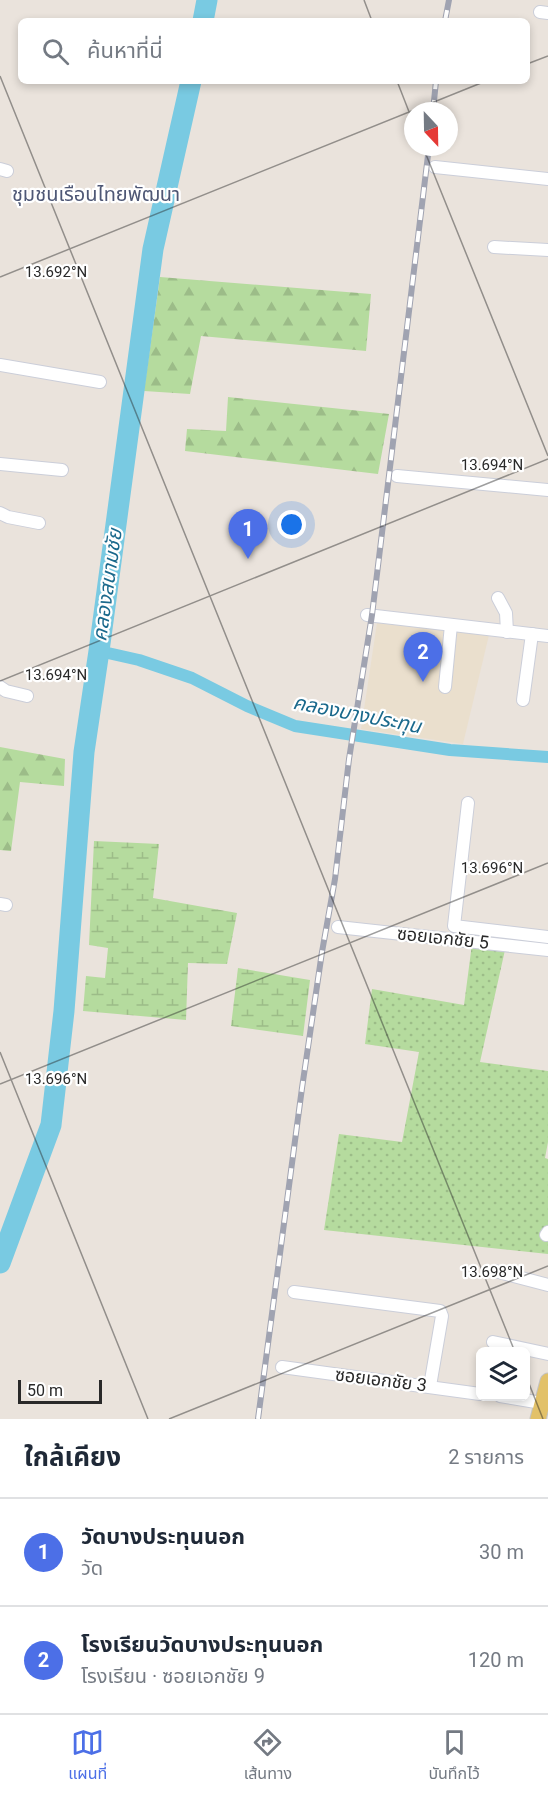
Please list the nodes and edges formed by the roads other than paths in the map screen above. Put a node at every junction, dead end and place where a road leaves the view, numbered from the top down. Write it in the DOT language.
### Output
graph roads {
  1 [pos="435,167"];
  2 [pos="548,179"];
  3 [pos="495,247"];
  4 [pos="548,250"];
  5 [pos="0,364"];
  6 [pos="100,382"];
  7 [pos="1,468"];
  8 [pos="62,470"];
  9 [pos="397,476"];
  10 [pos="548,490"];
  11 [pos="0,513"];
  12 [pos="39,524"];
  13 [pos="498,598"];
  14 [pos="367,615"];
  15 [pos="451,626"];
  16 [pos="507,632"];
  17 [pos="532,634"];
  18 [pos="548,636"];
  19 [pos="0,687"];
  20 [pos="445,687"];
  21 [pos="27,696"];
  22 [pos="523,700"];
  23 [pos="468,802"];
  24 [pos="338,927"];
  25 [pos="548,937"];
  26 [pos="548,950"];
  27 [pos="495,1271"];
  28 [pos="548,1286"];
  29 [pos="294,1292"];
  30 [pos="493,1342"];
  31 [pos="548,1354"];
  32 [pos="282,1367"];
  33 [pos="548,1381"];
  34 [pos="430,1386"];
  35 [pos="476,1393"];
  36 [pos="530,1401"];
  37 [pos="542,1403"];
  38 [pos="538,1419"];
  1 -- 2 [label="street"];
  3 -- 4 [label="street"];
  5 -- 6 [label="street"];
  7 -- 8 [label="street"];
  9 -- 10 [label="street"];
  11 -- 12 [label="street"];
  13 -- 16 [label="street"];
  14 -- 15 [label="street"];
  15 -- 16 [label="street"];
  15 -- 20 [label="street"];
  16 -- 17 [label="street"];
  17 -- 18 [label="street"];
  17 -- 22 [label="street"];
  19 -- 21 [label="street"];
  23 -- 25 [label="street"];
  24 -- 26 [label="street, ซอยเอกชัย 5"];
  27 -- 28 [label="street"];
  29 -- 34 [label="street"];
  30 -- 31 [label="street"];
  32 -- 34 [label="street, ซอยเอกชัย 3"];
  33 -- 37 [label="main road"];
  34 -- 35 [label="street, ซอยเอกชัย 3"];
  36 -- 37 [label="street"];
  37 -- 38 [label="main road"];
}
